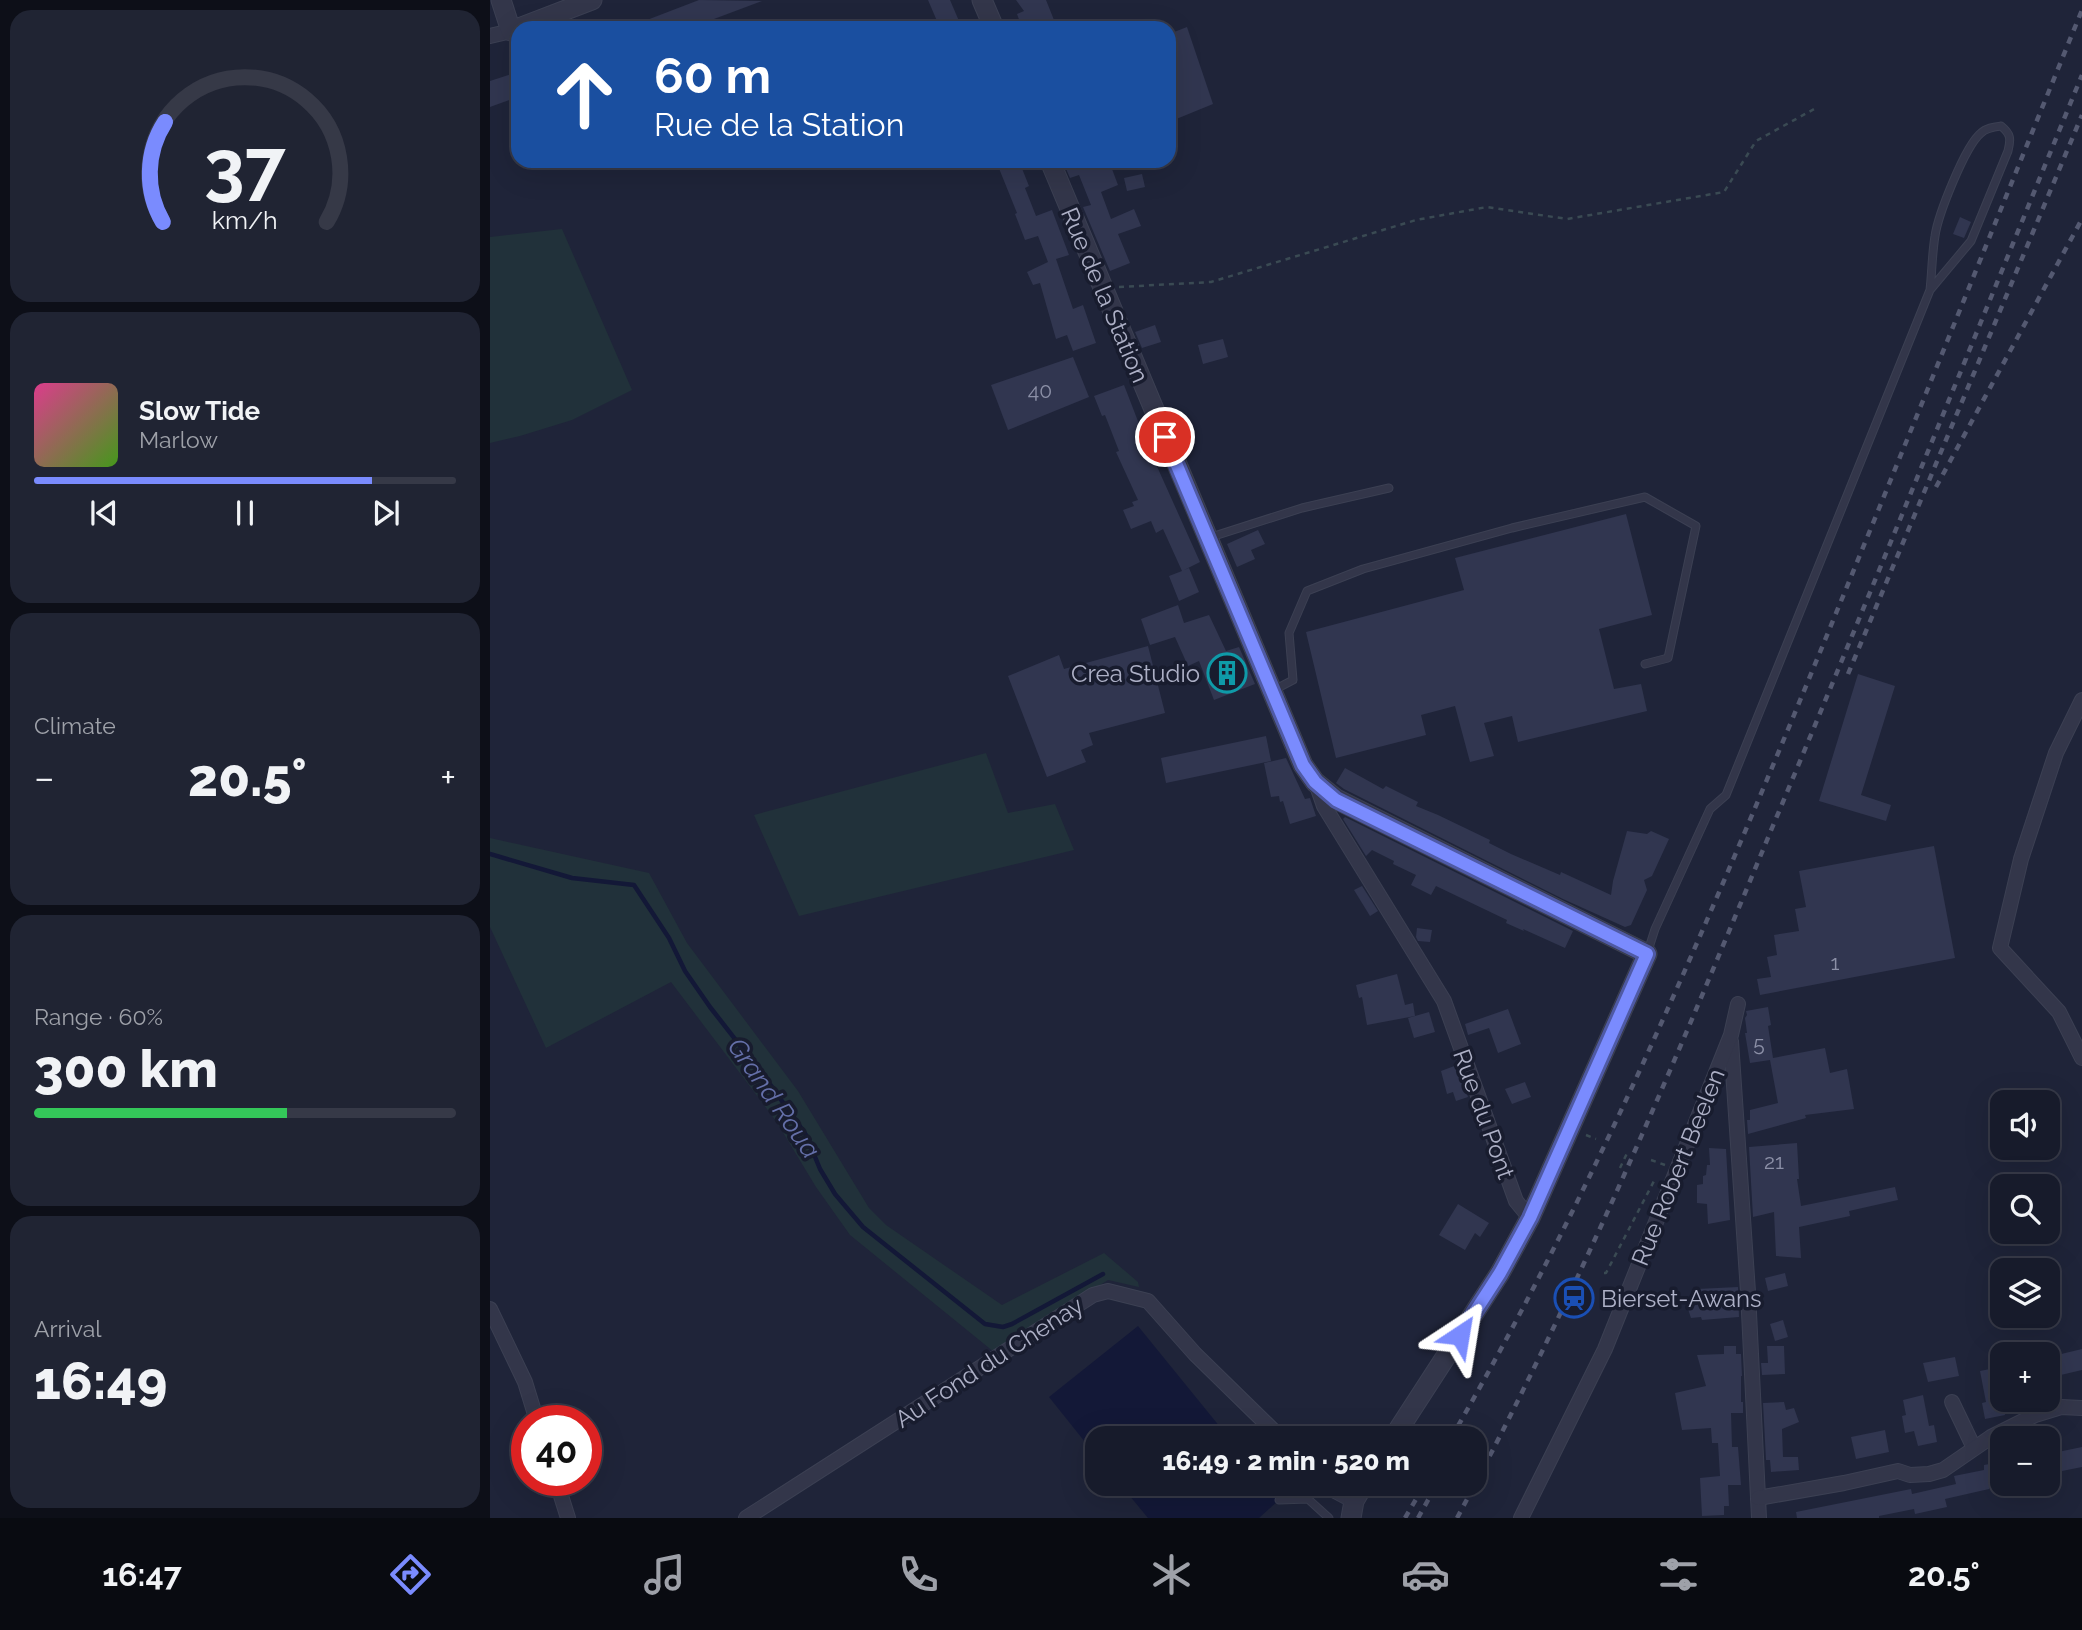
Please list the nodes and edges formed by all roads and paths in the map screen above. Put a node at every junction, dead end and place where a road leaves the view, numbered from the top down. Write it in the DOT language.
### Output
graph roads {
  1 [pos="501,0"];
  2 [pos="592,0"];
  3 [pos="982,0"];
  4 [pos="535,21"];
  5 [pos="991,21"];
  6 [pos="511,30"];
  7 [pos="490,36"];
  8 [pos="1816,108"];
  9 [pos="1053,168"];
  10 [pos="1102,287"];
  11 [pos="1930,290"];
  12 [pos="1389,488"];
  13 [pos="1207,538"];
  14 [pos="1645,664"];
  15 [pos="1272,691"];
  16 [pos="2082,700"];
  17 [pos="1315,782"];
  18 [pos="1647,954"];
  19 [pos="1738,1004"];
  20 [pos="1731,1035"];
  21 [pos="2082,1058"];
  22 [pos="1586,1135"];
  23 [pos="1596,1139"];
  24 [pos="1628,1151"];
  25 [pos="1651,1160"];
  26 [pos="1657,1162"];
  27 [pos="1620,1168"];
  28 [pos="1661,1174"];
  29 [pos="1530,1218"];
  30 [pos="1604,1273"];
  31 [pos="490,1309"];
  32 [pos="1952,1402"];
  33 [pos="532,1405"];
  34 [pos="2082,1408"];
  35 [pos="1269,1426"];
  36 [pos="1401,1426"];
  37 [pos="1974,1448"];
  38 [pos="561,1496"];
  39 [pos="1339,1496"];
  40 [pos="1758,1498"];
  41 [pos="1279,1500"];
  42 [pos="1352,1510"];
  43 [pos="568,1518"];
  44 [pos="746,1518"];
  45 [pos="1329,1518"];
  46 [pos="1521,1518"];
  47 [pos="1759,1518"];
  1 -- 6 [label="street"];
  2 -- 4 [label="street"];
  3 -- 5 [label="street"];
  6 -- 7 [label="street"];
  8 -- 10 [label="path"];
  9 -- 10 [label="street, Rue de la Station"];
  10 -- 13 [label="street, Rue de la Station"];
  11 -- 11 [label="lane"];
  11 -- 18 [label="lane"];
  12 -- 13 [label="lane"];
  13 -- 15 [label="street, Rue de la Station"];
  14 -- 15 [label="lane"];
  15 -- 17 [label="street, Rue de la Station"];
  16 -- 21 [label="street"];
  17 -- 18 [label="street, Rue de la Station"];
  17 -- 29 [label="street, Rue du Pont"];
  18 -- 29 [label="street"];
  19 -- 20 [label="street, Rue Robert Beelen"];
  20 -- 40 [label="street"];
  20 -- 46 [label="street, Rue Robert Beelen"];
  22 -- 23 [label="path"];
  24 -- 27 [label="path"];
  25 -- 26 [label="path"];
  28 -- 30 [label="path"];
  29 -- 36 [label="street"];
  31 -- 33 [label="street"];
  32 -- 37 [label="street"];
  34 -- 37 [label="street"];
  35 -- 44 [label="street, Au Fond du Chenay"];
  37 -- 40 [label="street"];
  38 -- 43 [label="street"];
  39 -- 42 [label="street"];
  40 -- 47 [label="street"];
  41 -- 45 [label="lane"];
}
